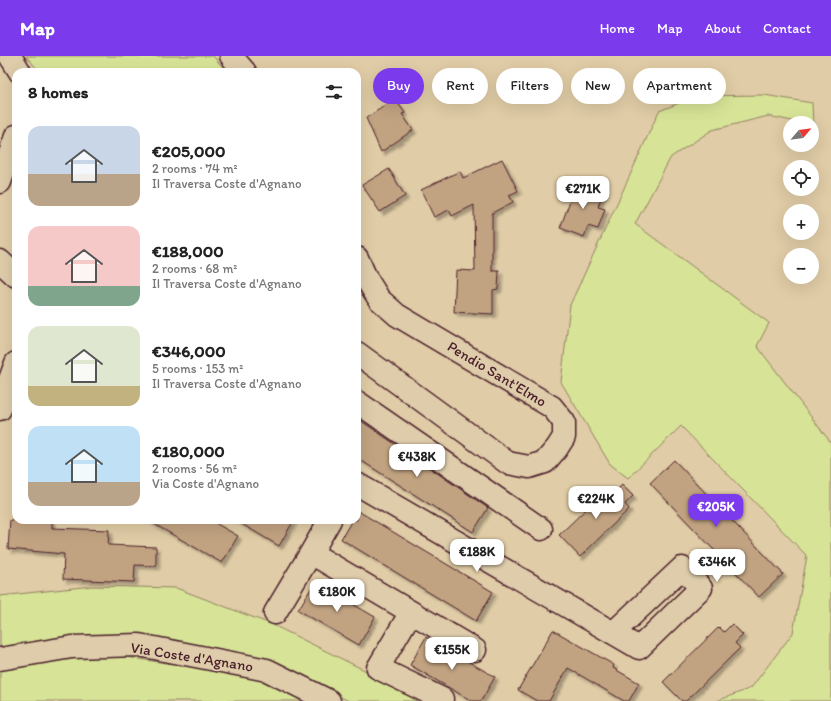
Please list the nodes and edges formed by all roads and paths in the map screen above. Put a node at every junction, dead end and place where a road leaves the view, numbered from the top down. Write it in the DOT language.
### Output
graph roads {
  1 [pos="10,56"];
  2 [pos="230,56"];
  3 [pos="18,68"];
  4 [pos="241,68"];
  5 [pos="12,148"];
  6 [pos="0,182"];
  7 [pos="0,261"];
  8 [pos="361,267"];
  9 [pos="12,272"];
  10 [pos="361,356"];
  11 [pos="12,373"];
  12 [pos="361,405"];
  13 [pos="0,409"];
  14 [pos="361,486"];
  15 [pos="328,524"];
  16 [pos="541,529"];
  17 [pos="310,553"];
  18 [pos="411,612"];
  19 [pos="275,613"];
  20 [pos="613,633"];
  21 [pos="475,650"];
  22 [pos="0,659"];
  23 [pos="442,699"];
  24 [pos="329,701"];
  1 -- 3 [label="street"];
  2 -- 4 [label="street"];
  5 -- 6 [label="street"];
  7 -- 9 [label="street"];
  8 -- 10 [label="street, Pendio Sant'Elmo"];
  11 -- 13 [label="street"];
  12 -- 16 [label="street"];
  14 -- 20 [label="street"];
  15 -- 17 [label="street"];
  17 -- 18 [label="street"];
  17 -- 19 [label="street"];
  18 -- 21 [label="street"];
  18 -- 23 [label="street"];
  22 -- 24 [label="street, Via Coste d'Agnano"];
}
